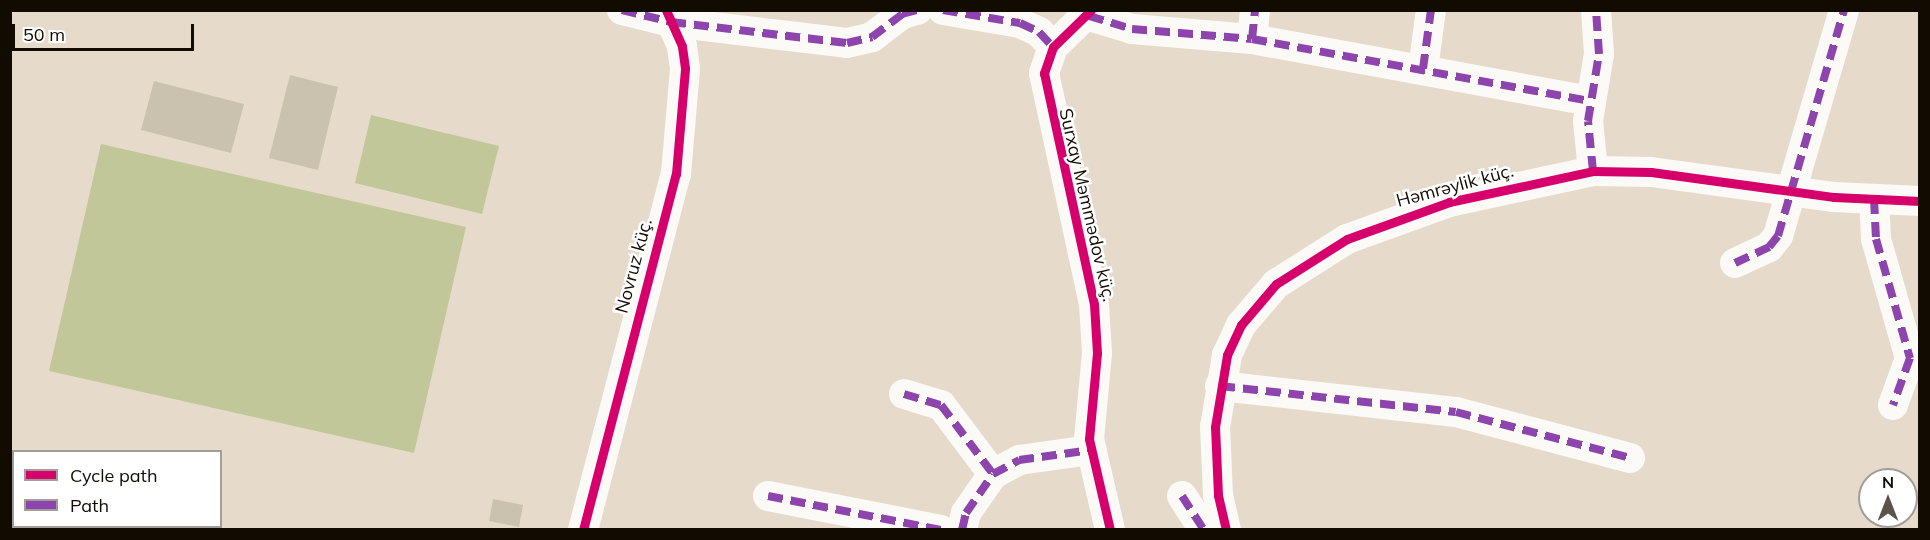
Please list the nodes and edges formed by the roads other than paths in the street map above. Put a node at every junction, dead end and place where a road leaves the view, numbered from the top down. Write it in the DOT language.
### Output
graph roads {
  1 [pos="622,10"];
  2 [pos="917,10"];
  3 [pos="943,10"];
  4 [pos="1431,10"];
  5 [pos="1596,10"];
  6 [pos="1844,10"];
  7 [pos="1090,13"];
  8 [pos="669,16"];
  9 [pos="1254,25"];
  10 [pos="1053,47"];
  11 [pos="1423,69"];
  12 [pos="1590,101"];
  13 [pos="1593,171"];
  14 [pos="1791,191"];
  15 [pos="1874,199"];
  16 [pos="1920,201"];
  17 [pos="1735,263"];
  18 [pos="1220,386"];
  19 [pos="904,394"];
  20 [pos="1893,405"];
  21 [pos="1091,450"];
  22 [pos="1630,458"];
  23 [pos="993,474"];
  24 [pos="768,496"];
  25 [pos="1182,496"];
  26 [pos="583,530"];
  27 [pos="941,530"];
  28 [pos="962,530"];
  29 [pos="1110,530"];
  30 [pos="1204,530"];
  31 [pos="1226,530"];
  1 -- 8 [label="street"];
  2 -- 8 [label="street"];
  3 -- 10 [label="street"];
  4 -- 11 [label="street"];
  5 -- 12 [label="street"];
  6 -- 14 [label="street"];
  7 -- 9 [label="street"];
  7 -- 10 [label="street"];
  8 -- 26 [label="street, Novruz küç."];
  9 -- 11 [label="street"];
  10 -- 21 [label="street, Surxay Məmmədov küç."];
  11 -- 12 [label="street"];
  12 -- 13 [label="street"];
  13 -- 14 [label="street, Həmrəylik küç."];
  13 -- 18 [label="street, Həmrəylik küç."];
  14 -- 15 [label="street, Həmrəylik küç."];
  14 -- 17 [label="street"];
  15 -- 16 [label="street, Həmrəylik küç."];
  15 -- 20 [label="street"];
  18 -- 22 [label="street"];
  18 -- 31 [label="street, Həmrəylik küç."];
  19 -- 23 [label="street"];
  21 -- 23 [label="street"];
  21 -- 29 [label="street, Surxay Məmmədov küç."];
  23 -- 28 [label="street"];
  24 -- 27 [label="street"];
  25 -- 30 [label="street"];
}
